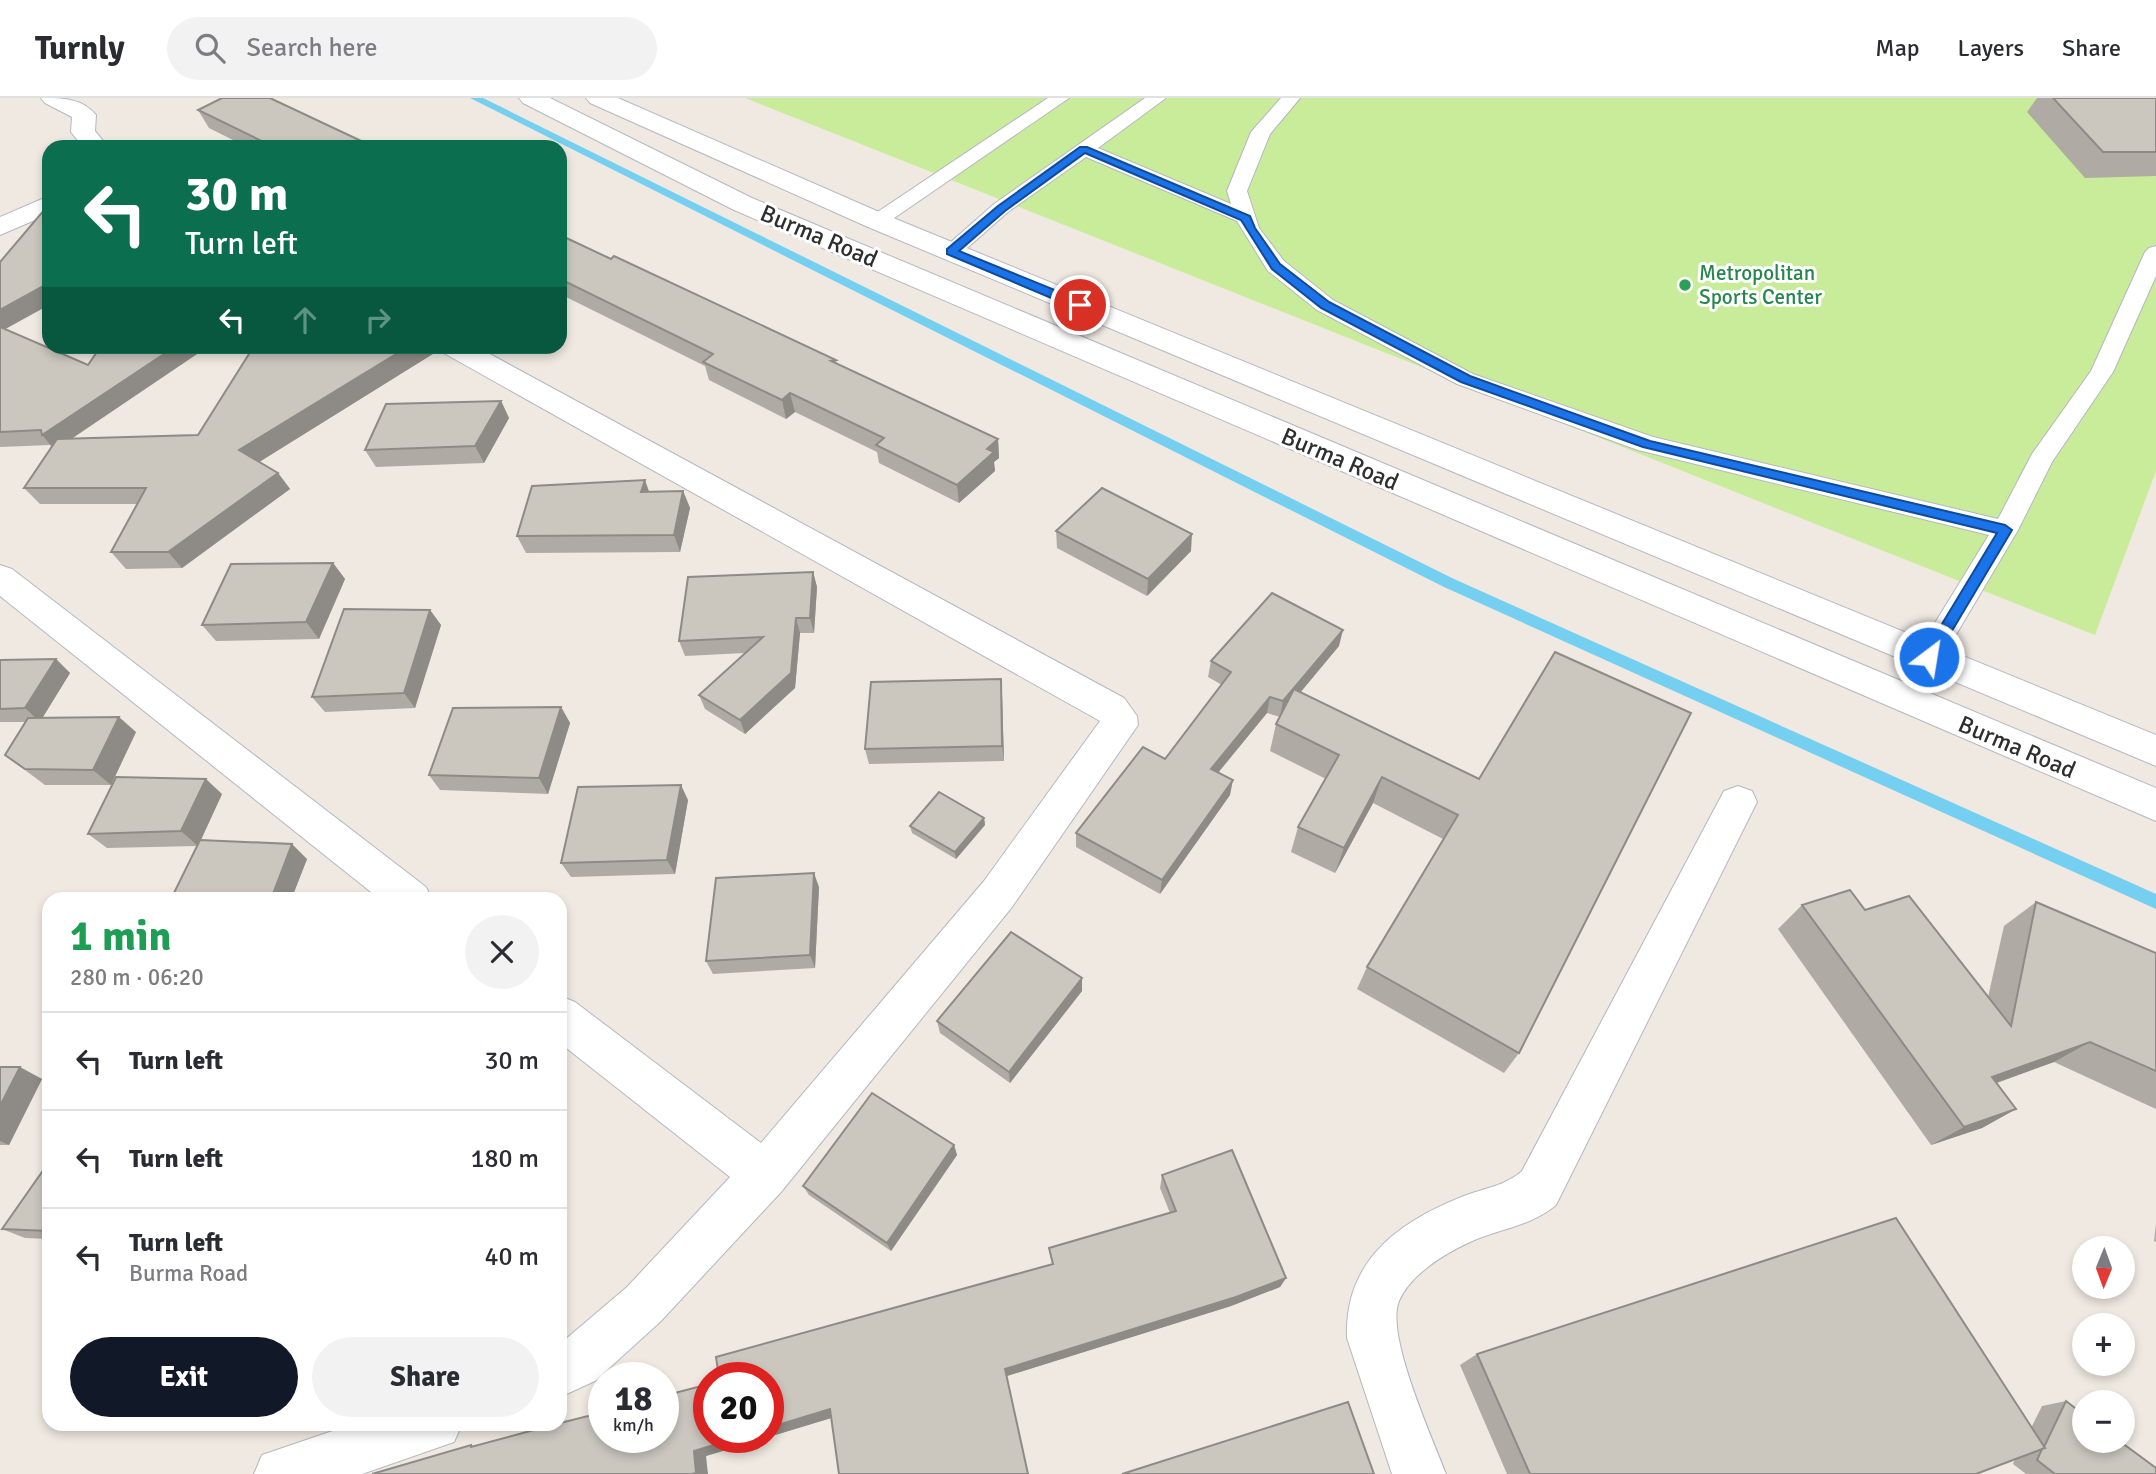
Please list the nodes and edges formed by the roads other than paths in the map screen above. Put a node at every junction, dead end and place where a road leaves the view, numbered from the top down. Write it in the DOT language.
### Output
graph roads {
  1 [pos="53,98"];
  2 [pos="531,98"];
  3 [pos="598,98"];
  4 [pos="1060,98"];
  5 [pos="1157,98"];
  6 [pos="1292,98"];
  7 [pos="90,140"];
  8 [pos="1084,149"];
  9 [pos="42,207"];
  10 [pos="1246,218"];
  11 [pos="877,221"];
  12 [pos="0,227"];
  13 [pos="951,252"];
  14 [pos="2156,253"];
  15 [pos="467,354"];
  16 [pos="2005,530"];
  17 [pos="0,578"];
  18 [pos="1929,657"];
  19 [pos="1908,702"];
  20 [pos="2156,751"];
  21 [pos="1738,802"];
  22 [pos="2156,805"];
  23 [pos="402,892"];
  24 [pos="567,1021"];
  25 [pos="764,1175"];
  26 [pos="567,1368"];
  27 [pos="414,1431"];
  28 [pos="281,1474"];
  29 [pos="1419,1474"];
  1 -- 7 [label="main road"];
  2 -- 19 [label="main road, Burma Road"];
  3 -- 11 [label="main road, Burma Road"];
  4 -- 11 [label="lane"];
  5 -- 8 [label="lane"];
  6 -- 10 [label="lane"];
  8 -- 10 [label="lane"];
  8 -- 13 [label="lane"];
  9 -- 12 [label="main road"];
  10 -- 16 [label="lane"];
  11 -- 13 [label="main road, Burma Road"];
  13 -- 18 [label="main road, Burma Road"];
  14 -- 16 [label="lane"];
  15 -- 25 [label="main road"];
  16 -- 18 [label="lane"];
  17 -- 23 [label="main road"];
  18 -- 19 [label="lane"];
  18 -- 20 [label="main road, Burma Road"];
  19 -- 22 [label="main road, Burma Road"];
  21 -- 29 [label="main road"];
  24 -- 25 [label="main road"];
  25 -- 26 [label="main road"];
  27 -- 28 [label="main road"];
}
